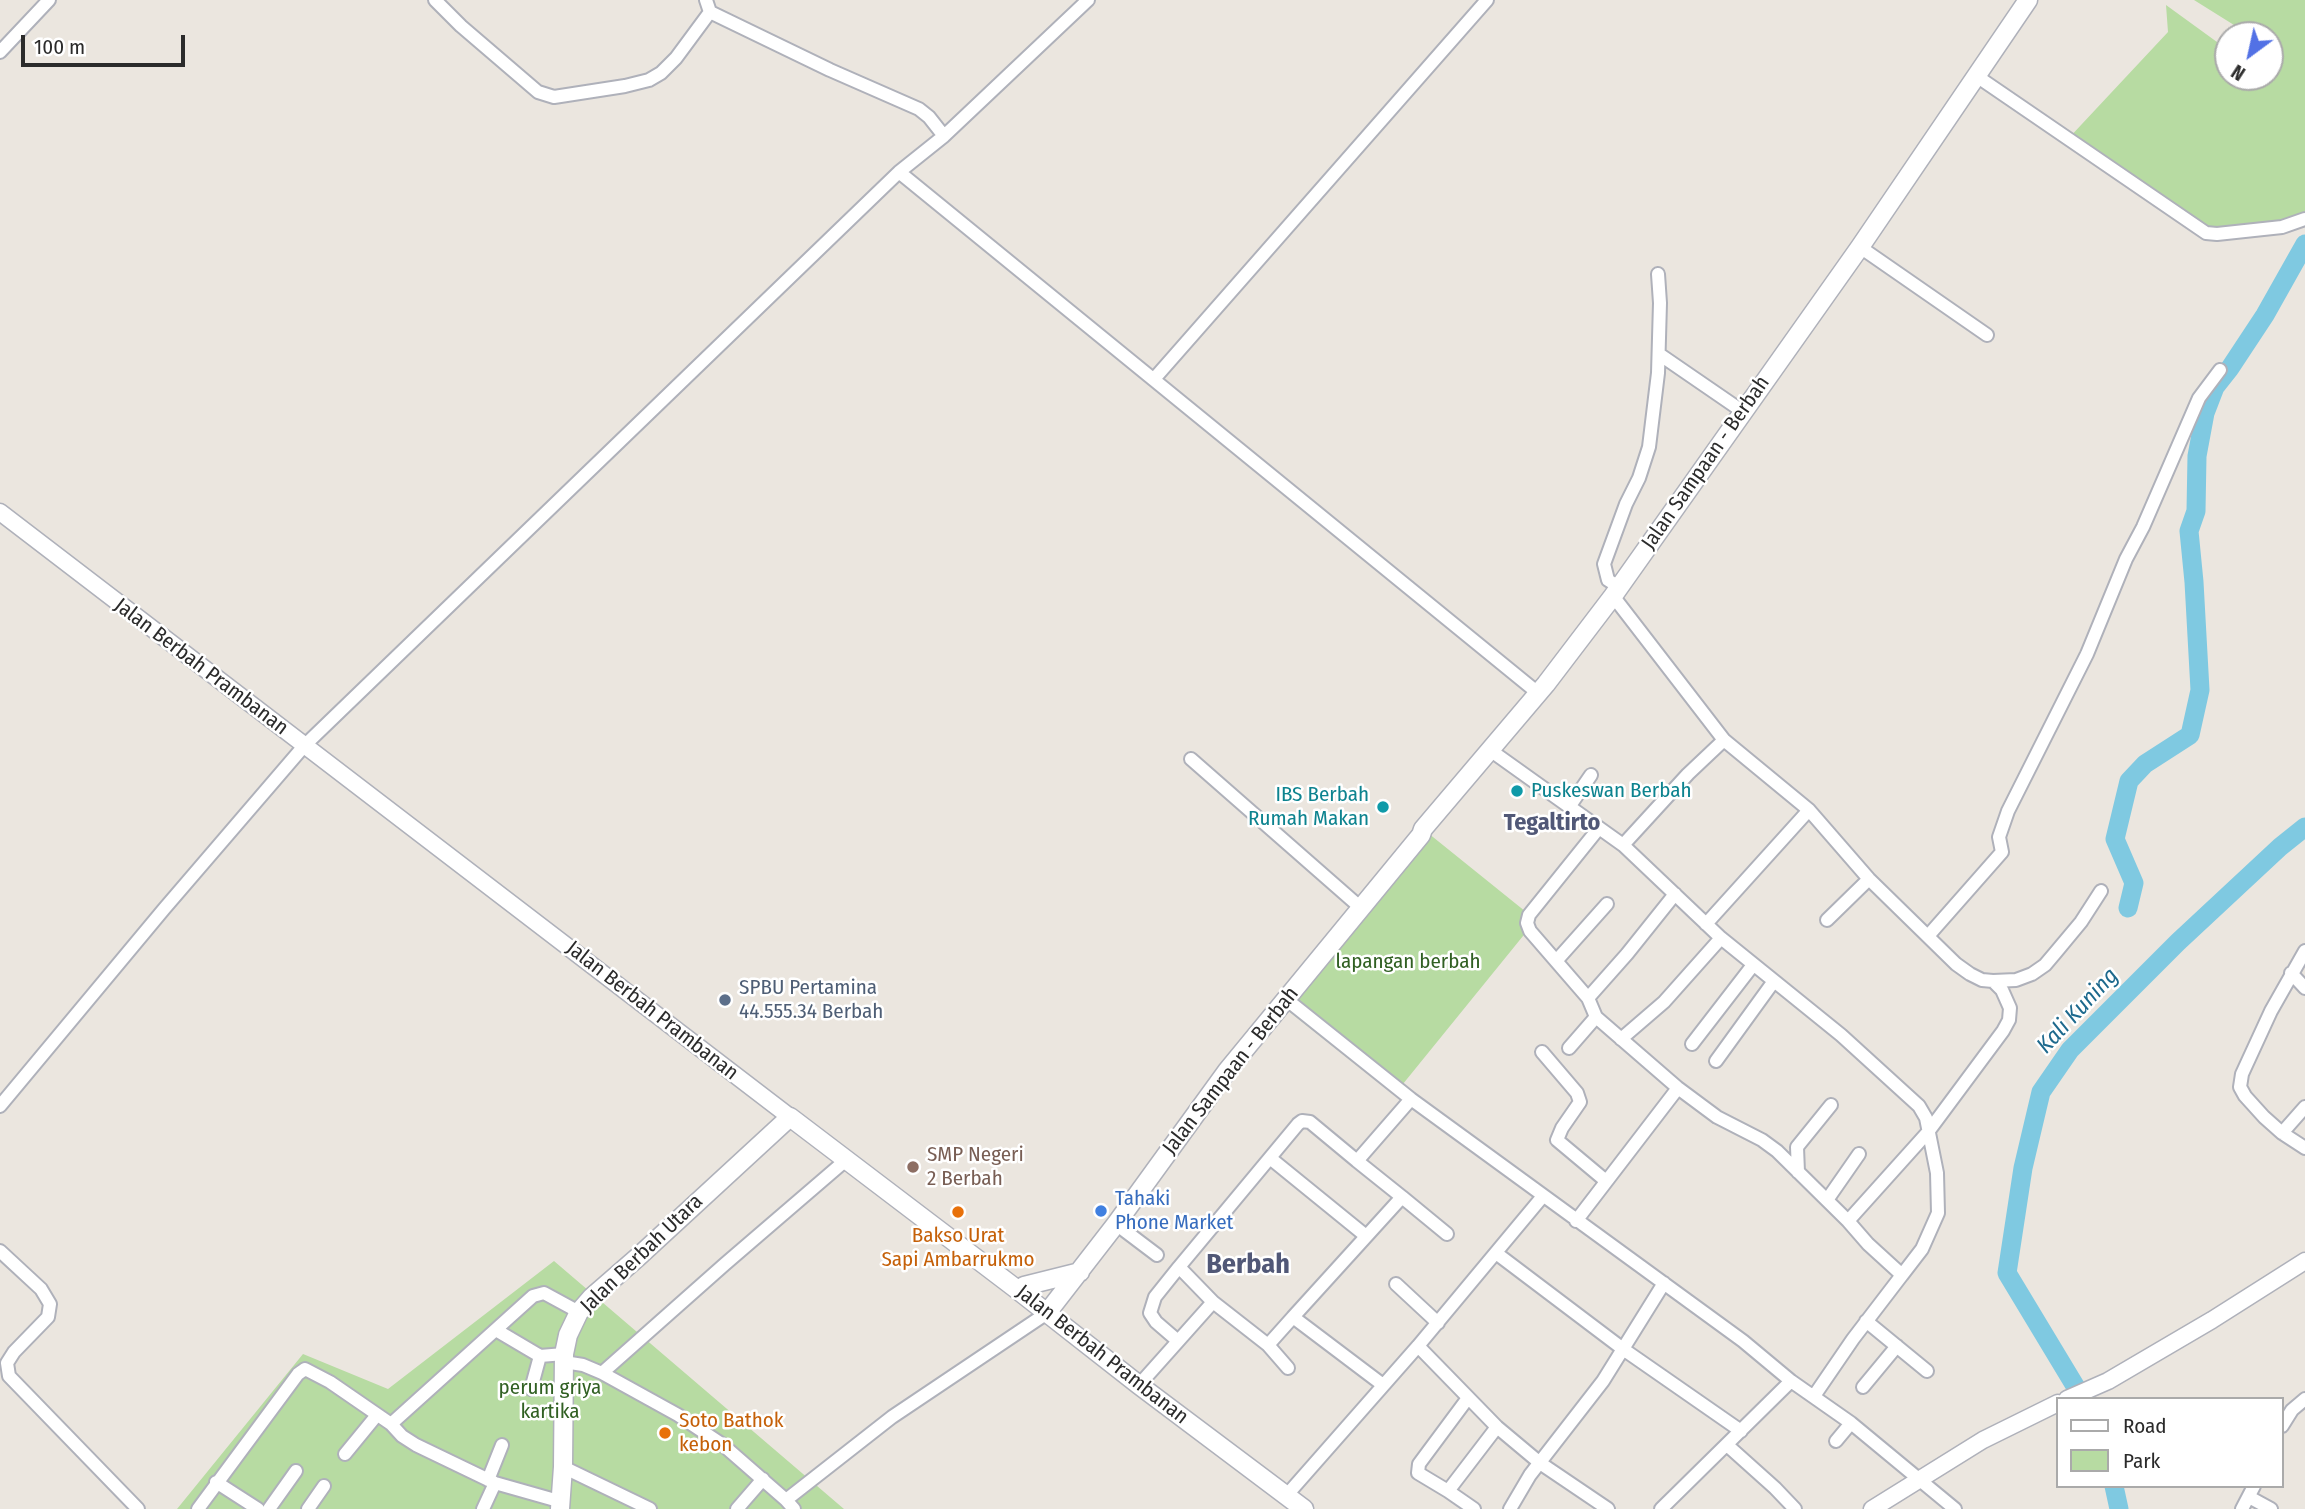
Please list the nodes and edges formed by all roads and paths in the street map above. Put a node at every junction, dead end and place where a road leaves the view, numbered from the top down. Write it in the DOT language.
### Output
graph roads {
  1 [pos="49,0"];
  2 [pos="435,0"];
  3 [pos="1088,0"];
  4 [pos="1487,0"];
  5 [pos="2028,0"];
  6 [pos="708,6"];
  7 [pos="0,52"];
  8 [pos="1975,75"];
  9 [pos="944,136"];
  10 [pos="899,172"];
  11 [pos="2305,219"];
  12 [pos="1860,247"];
  13 [pos="1658,274"];
  14 [pos="1987,335"];
  15 [pos="1659,354"];
  16 [pos="2221,370"];
  17 [pos="1154,379"];
  18 [pos="1742,411"];
  19 [pos="0,512"];
  20 [pos="1616,591"];
  21 [pos="1538,693"];
  22 [pos="1724,740"];
  23 [pos="303,746"];
  24 [pos="1490,750"];
  25 [pos="1191,759"];
  26 [pos="1591,775"];
  27 [pos="1569,807"];
  28 [pos="1809,810"];
  29 [pos="1599,828"];
  30 [pos="1623,845"];
  31 [pos="1869,879"];
  32 [pos="2101,891"];
  33 [pos="1675,894"];
  34 [pos="1607,904"];
  35 [pos="1361,908"];
  36 [pos="1826,920"];
  37 [pos="1706,923"];
  38 [pos="1928,936"];
  39 [pos="1721,938"];
  40 [pos="2305,951"];
  41 [pos="1557,960"];
  42 [pos="1753,965"];
  43 [pos="2291,973"];
  44 [pos="1774,981"];
  45 [pos="1993,981"];
  46 [pos="2305,988"];
  47 [pos="1588,998"];
  48 [pos="1286,999"];
  49 [pos="1596,1017"];
  50 [pos="1621,1038"];
  51 [pos="1692,1044"];
  52 [pos="1569,1048"];
  53 [pos="1542,1052"];
  54 [pos="1716,1061"];
  55 [pos="1678,1088"];
  56 [pos="1411,1099"];
  57 [pos="1831,1105"];
  58 [pos="0,1106"];
  59 [pos="2305,1107"];
  60 [pos="790,1117"];
  61 [pos="1928,1132"];
  62 [pos="2282,1133"];
  63 [pos="2305,1148"];
  64 [pos="1859,1154"];
  65 [pos="1270,1158"];
  66 [pos="846,1160"];
  67 [pos="1357,1161"];
  68 [pos="1798,1172"];
  69 [pos="1606,1181"];
  70 [pos="1543,1196"];
  71 [pos="1402,1197"];
  72 [pos="1827,1200"];
  73 [pos="1576,1221"];
  74 [pos="1848,1221"];
  75 [pos="1116,1224"];
  76 [pos="1447,1234"];
  77 [pos="1366,1236"];
  78 [pos="0,1251"];
  79 [pos="1496,1253"];
  80 [pos="1157,1255"];
  81 [pos="2305,1261"];
  82 [pos="1179,1266"];
  83 [pos="1080,1272"];
  84 [pos="1902,1275"];
  85 [pos="1664,1283"];
  86 [pos="1396,1284"];
  87 [pos="1019,1291"];
  88 [pos="1213,1301"];
  89 [pos="579,1312"];
  90 [pos="1047,1313"];
  91 [pos="1293,1317"];
  92 [pos="1866,1321"];
  93 [pos="1438,1323"];
  94 [pos="496,1330"];
  95 [pos="1178,1341"];
  96 [pos="1268,1345"];
  97 [pos="1418,1346"];
  98 [pos="1896,1346"];
  99 [pos="1623,1349"];
  100 [pos="540,1356"];
  101 [pos="564,1358"];
  102 [pos="1288,1368"];
  103 [pos="1927,1371"];
  104 [pos="602,1373"];
  105 [pos="1791,1381"];
  106 [pos="1139,1385"];
  107 [pos="1383,1385"];
  108 [pos="1863,1387"];
  109 [pos="531,1389"];
  110 [pos="1814,1396"];
  111 [pos="2073,1397"];
  112 [pos="1468,1398"];
  113 [pos="2305,1399"];
  114 [pos="2056,1405"];
  115 [pos="377,1415"];
  116 [pos="391,1423"];
  117 [pos="1851,1423"];
  118 [pos="2284,1423"];
  119 [pos="1497,1426"];
  120 [pos="1741,1431"];
  121 [pos="1836,1441"];
  122 [pos="502,1445"];
  123 [pos="1727,1445"];
  124 [pos="345,1454"];
  125 [pos="1540,1463"];
  126 [pos="563,1467"];
  127 [pos="296,1471"];
  128 [pos="762,1479"];
  129 [pos="1918,1480"];
  130 [pos="491,1481"];
  131 [pos="216,1482"];
  132 [pos="324,1486"];
  133 [pos="1448,1491"];
  134 [pos="2251,1491"];
  135 [pos="1286,1496"];
  136 [pos="790,1504"];
  137 [pos="561,1506"];
  138 [pos="138,1509"];
  139 [pos="198,1509"];
  140 [pos="258,1509"];
  141 [pos="269,1509"];
  142 [pos="308,1509"];
  143 [pos="483,1509"];
  144 [pos="650,1509"];
  145 [pos="737,1509"];
  146 [pos="1304,1509"];
  147 [pos="1474,1509"];
  148 [pos="1510,1509"];
  149 [pos="1608,1509"];
  150 [pos="1661,1509"];
  151 [pos="1795,1509"];
  152 [pos="1872,1509"];
  153 [pos="1955,1509"];
  154 [pos="2242,1509"];
  155 [pos="2271,1509"];
  1 -- 7 [label="street"];
  2 -- 6 [label="street"];
  3 -- 9 [label="street"];
  4 -- 17 [label="street"];
  5 -- 8 [label="main road, Jalan Sampaan - Berbah"];
  6 -- 9 [label="street"];
  8 -- 11 [label="street"];
  8 -- 12 [label="main road, Jalan Sampaan - Berbah"];
  9 -- 10 [label="street"];
  10 -- 17 [label="street"];
  10 -- 23 [label="street"];
  12 -- 14 [label="street"];
  12 -- 18 [label="main road, Jalan Sampaan - Berbah"];
  13 -- 15 [label="street"];
  15 -- 18 [label="street"];
  15 -- 20 [label="street"];
  16 -- 38 [label="street"];
  17 -- 21 [label="street"];
  18 -- 20 [label="main road, Jalan Sampaan - Berbah"];
  19 -- 23 [label="street, Jalan Berbah Prambanan"];
  20 -- 21 [label="main road, Jalan Sampaan - Berbah"];
  20 -- 22 [label="street"];
  21 -- 24 [label="main road, Jalan Sampaan - Berbah"];
  22 -- 28 [label="street"];
  22 -- 30 [label="street"];
  23 -- 58 [label="street"];
  23 -- 60 [label="street, Jalan Berbah Prambanan"];
  24 -- 27 [label="street"];
  24 -- 35 [label="main road, Jalan Sampaan - Berbah"];
  25 -- 35 [label="street"];
  26 -- 27 [label="street"];
  27 -- 29 [label="street"];
  28 -- 31 [label="street"];
  28 -- 37 [label="street"];
  29 -- 30 [label="street"];
  29 -- 41 [label="street"];
  30 -- 33 [label="street"];
  31 -- 36 [label="street"];
  31 -- 38 [label="street"];
  32 -- 45 [label="street"];
  33 -- 37 [label="street"];
  33 -- 47 [label="street"];
  34 -- 41 [label="street"];
  35 -- 48 [label="main road, Jalan Sampaan - Berbah"];
  37 -- 39 [label="street"];
  38 -- 45 [label="street"];
  39 -- 42 [label="street"];
  39 -- 50 [label="street"];
  40 -- 43 [label="street"];
  41 -- 47 [label="street"];
  42 -- 44 [label="street"];
  42 -- 51 [label="street"];
  43 -- 46 [label="street"];
  43 -- 62 [label="street"];
  44 -- 54 [label="street"];
  44 -- 61 [label="street"];
  45 -- 61 [label="street"];
  47 -- 49 [label="street"];
  48 -- 56 [label="street"];
  48 -- 75 [label="main road, Jalan Sampaan - Berbah"];
  49 -- 50 [label="street"];
  49 -- 52 [label="street"];
  50 -- 55 [label="street"];
  53 -- 69 [label="street"];
  55 -- 68 [label="street"];
  55 -- 69 [label="street"];
  56 -- 67 [label="street"];
  56 -- 70 [label="street"];
  57 -- 68 [label="street"];
  59 -- 62 [label="street"];
  60 -- 66 [label="main road, Jalan Berbah Prambanan"];
  60 -- 89 [label="main road, Jalan Berbah Utara"];
  61 -- 74 [label="street"];
  61 -- 84 [label="street"];
  62 -- 63 [label="street"];
  64 -- 72 [label="street"];
  65 -- 67 [label="street"];
  65 -- 77 [label="street"];
  65 -- 82 [label="street"];
  66 -- 87 [label="main road, Jalan Berbah Prambanan"];
  66 -- 104 [label="street"];
  67 -- 71 [label="street"];
  68 -- 72 [label="street"];
  69 -- 73 [label="street"];
  70 -- 73 [label="street"];
  70 -- 79 [label="street"];
  71 -- 76 [label="street"];
  71 -- 77 [label="street"];
  72 -- 74 [label="street"];
  73 -- 85 [label="street"];
  74 -- 84 [label="street"];
  75 -- 80 [label="street"];
  75 -- 83 [label="main road, Jalan Sampaan - Berbah"];
  77 -- 91 [label="street"];
  78 -- 138 [label="street"];
  79 -- 93 [label="street"];
  79 -- 99 [label="street"];
  81 -- 111 [label="street"];
  82 -- 88 [label="street"];
  82 -- 95 [label="street"];
  83 -- 87 [label="main road"];
  83 -- 90 [label="main road, Jalan Sampaan - Berbah"];
  84 -- 92 [label="street"];
  85 -- 99 [label="street"];
  85 -- 105 [label="street"];
  86 -- 93 [label="street"];
  87 -- 90 [label="main road, Jalan Berbah Prambanan"];
  88 -- 95 [label="street"];
  88 -- 96 [label="street"];
  89 -- 94 [label="street"];
  89 -- 101 [label="main road, Jalan Berbah Utara"];
  90 -- 106 [label="main road, Jalan Berbah Prambanan"];
  90 -- 136 [label="street"];
  91 -- 96 [label="street"];
  91 -- 107 [label="street"];
  92 -- 98 [label="street"];
  92 -- 110 [label="street"];
  93 -- 97 [label="street"];
  94 -- 100 [label="street"];
  94 -- 116 [label="street"];
  95 -- 106 [label="street"];
  96 -- 102 [label="street"];
  97 -- 107 [label="street"];
  97 -- 112 [label="street"];
  98 -- 103 [label="street"];
  98 -- 108 [label="street"];
  99 -- 120 [label="street"];
  99 -- 125 [label="street"];
  100 -- 101 [label="street"];
  100 -- 109 [label="street"];
  101 -- 104 [label="street"];
  101 -- 126 [label="main road, Jalan Berbah Utara"];
  104 -- 128 [label="street"];
  105 -- 110 [label="street"];
  105 -- 120 [label="street"];
  106 -- 135 [label="main road, Jalan Berbah Prambanan"];
  107 -- 135 [label="street"];
  110 -- 117 [label="street"];
  112 -- 119 [label="street"];
  112 -- 133 [label="street"];
  113 -- 118 [label="street"];
  114 -- 129 [label="street"];
  115 -- 116 [label="street"];
  115 -- 124 [label="street"];
  115 -- 131 [label="street"];
  116 -- 130 [label="street"];
  117 -- 121 [label="street"];
  117 -- 129 [label="street"];
  119 -- 125 [label="street"];
  119 -- 133 [label="street"];
  120 -- 123 [label="street"];
  122 -- 130 [label="street"];
  123 -- 150 [label="street"];
  123 -- 151 [label="street"];
  125 -- 148 [label="street"];
  125 -- 149 [label="street"];
  126 -- 137 [label="main road, Jalan Berbah Utara"];
  126 -- 144 [label="street"];
  127 -- 141 [label="street"];
  128 -- 136 [label="street"];
  128 -- 145 [label="street"];
  129 -- 152 [label="street"];
  129 -- 153 [label="street"];
  130 -- 137 [label="street"];
  130 -- 143 [label="street"];
  131 -- 139 [label="street"];
  131 -- 140 [label="street"];
  132 -- 142 [label="street"];
  133 -- 147 [label="street"];
  134 -- 154 [label="street"];
  134 -- 155 [label="street"];
  135 -- 146 [label="main road, Jalan Berbah Prambanan"];
}
